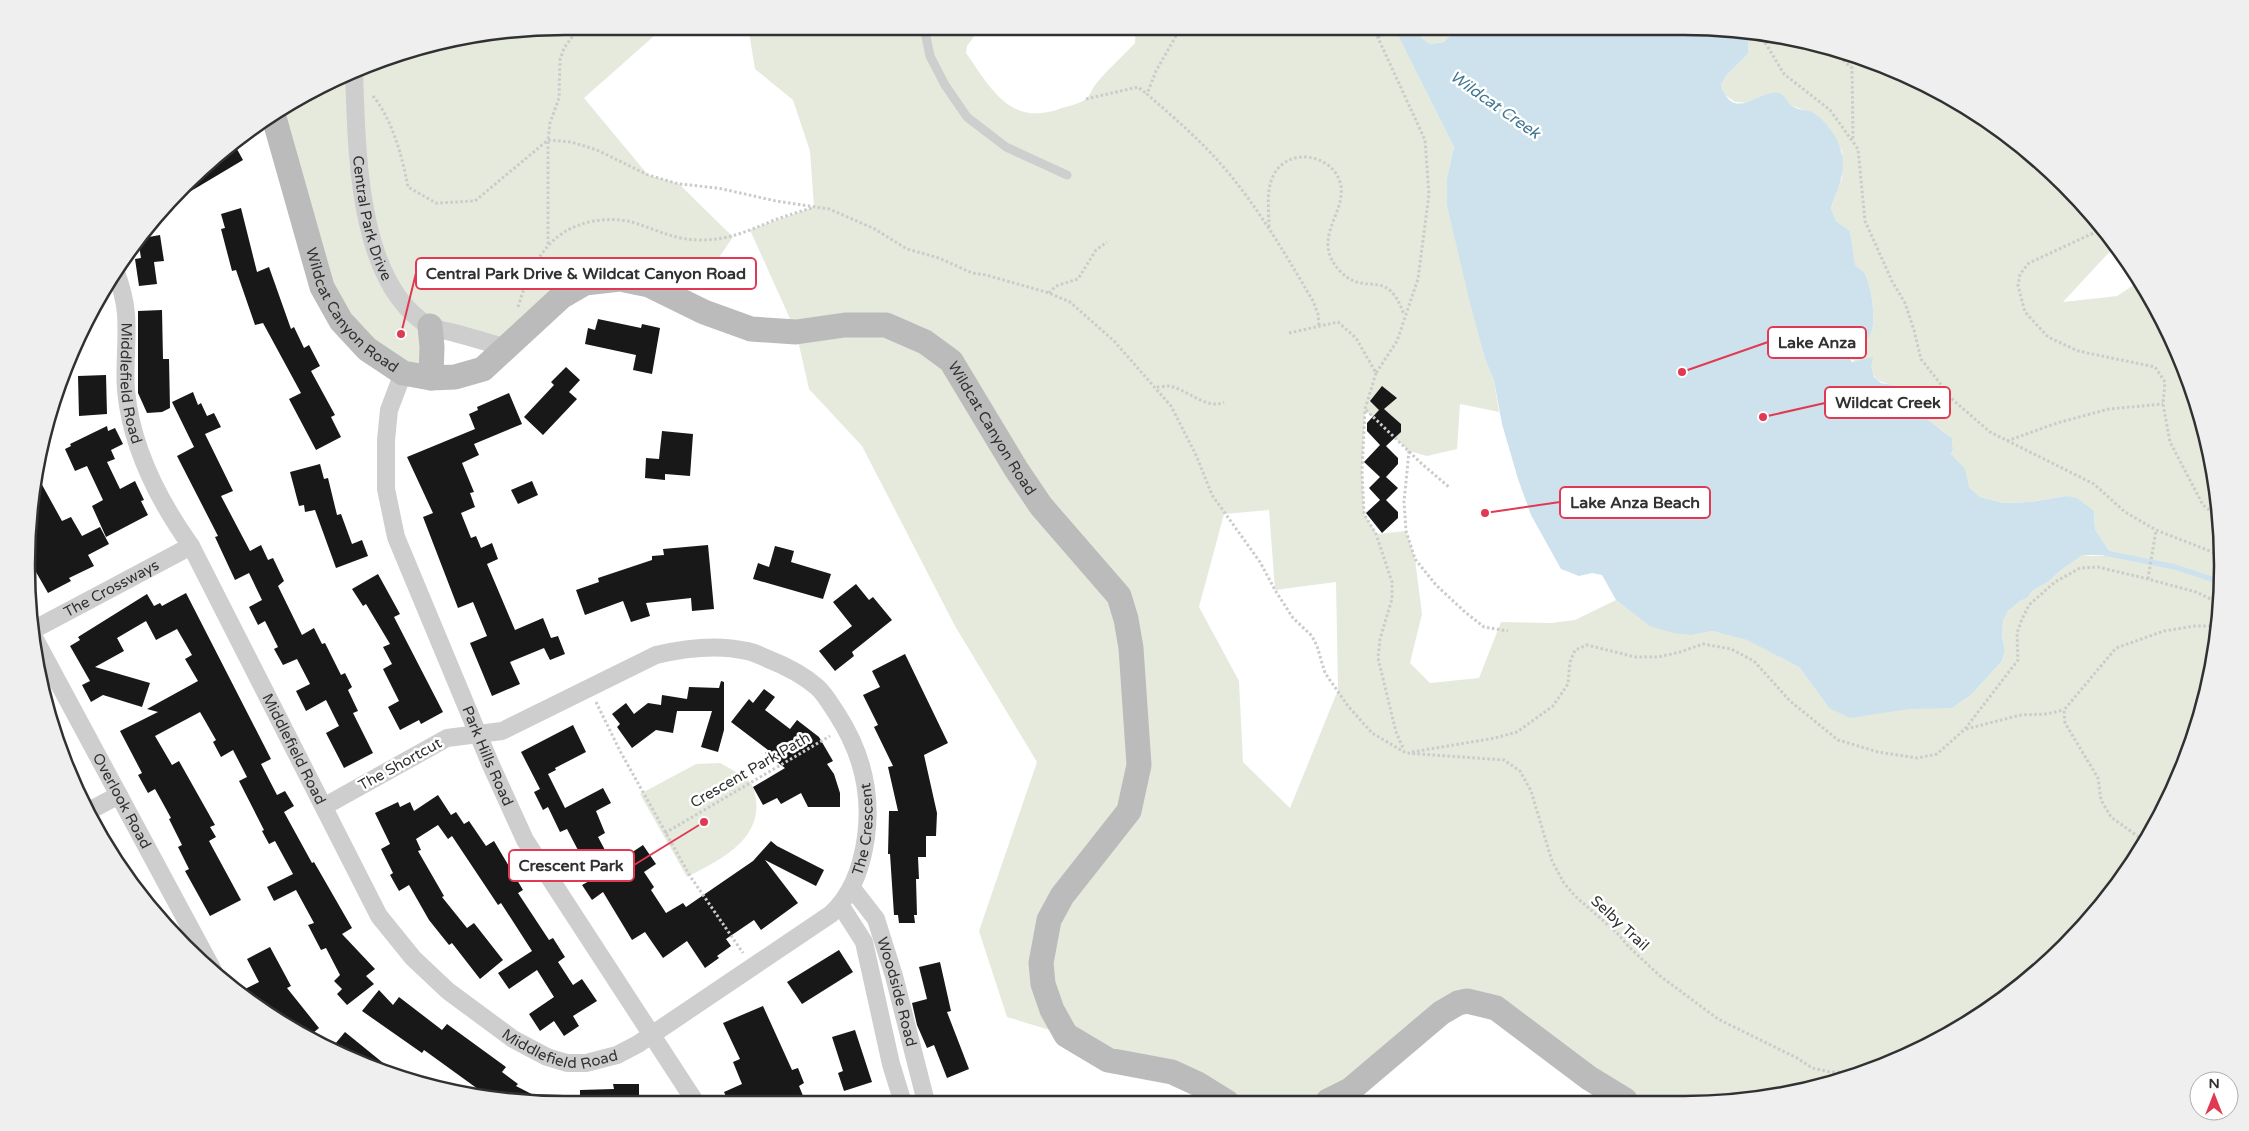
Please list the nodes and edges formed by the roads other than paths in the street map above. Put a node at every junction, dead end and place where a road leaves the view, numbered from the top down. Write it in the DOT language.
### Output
graph roads {
  1 [pos="926,35"];
  2 [pos="354,79"];
  3 [pos="275,121"];
  4 [pos="1066,175"];
  5 [pos="118,281"];
  6 [pos="430,326"];
  7 [pos="506,348"];
  8 [pos="403,373"];
  9 [pos="430,378"];
  10 [pos="191,546"];
  11 [pos="39,627"];
  12 [pos="43,653"];
  13 [pos="478,734"];
  14 [pos="119,795"];
  15 [pos="325,806"];
  16 [pos="94,808"];
  17 [pos="852,888"];
  18 [pos="841,906"];
  19 [pos="204,953"];
  20 [pos="652,1035"];
  21 [pos="691,1096"];
  22 [pos="901,1096"];
  23 [pos="924,1096"];
  24 [pos="1217,1096"];
  25 [pos="1338,1096"];
  26 [pos="1618,1096"];
  1 -- 4 [label="lane"];
  2 -- 6 [label="street, Central Park Drive"];
  3 -- 8 [label="street, Wildcat Canyon Road"];
  5 -- 10 [label="street, Middlefield Road"];
  6 -- 7 [label="street, Central Park Drive"];
  6 -- 9 [label="street"];
  7 -- 9 [label="street, Wildcat Canyon Road"];
  7 -- 24 [label="street, Wildcat Canyon Road"];
  8 -- 9 [label="street, Wildcat Canyon Road"];
  8 -- 13 [label="street, Park Hills Road"];
  10 -- 11 [label="street, The Crossways"];
  10 -- 15 [label="street, Middlefield Road"];
  12 -- 14 [label="street, Overlook Road"];
  13 -- 15 [label="street, The Shortcut"];
  13 -- 17 [label="street, The Crescent"];
  13 -- 20 [label="street, Park Hills Road"];
  14 -- 16 [label="street"];
  14 -- 19 [label="street, Overlook Road"];
  15 -- 20 [label="street, Middlefield Road"];
  17 -- 18 [label="street, The Crescent"];
  17 -- 23 [label="street, Woodside Road"];
  18 -- 20 [label="street, The Crescent"];
  18 -- 22 [label="street, Woodside Road"];
  20 -- 21 [label="street, Park Hills Road"];
  25 -- 26 [label="street"];
}
